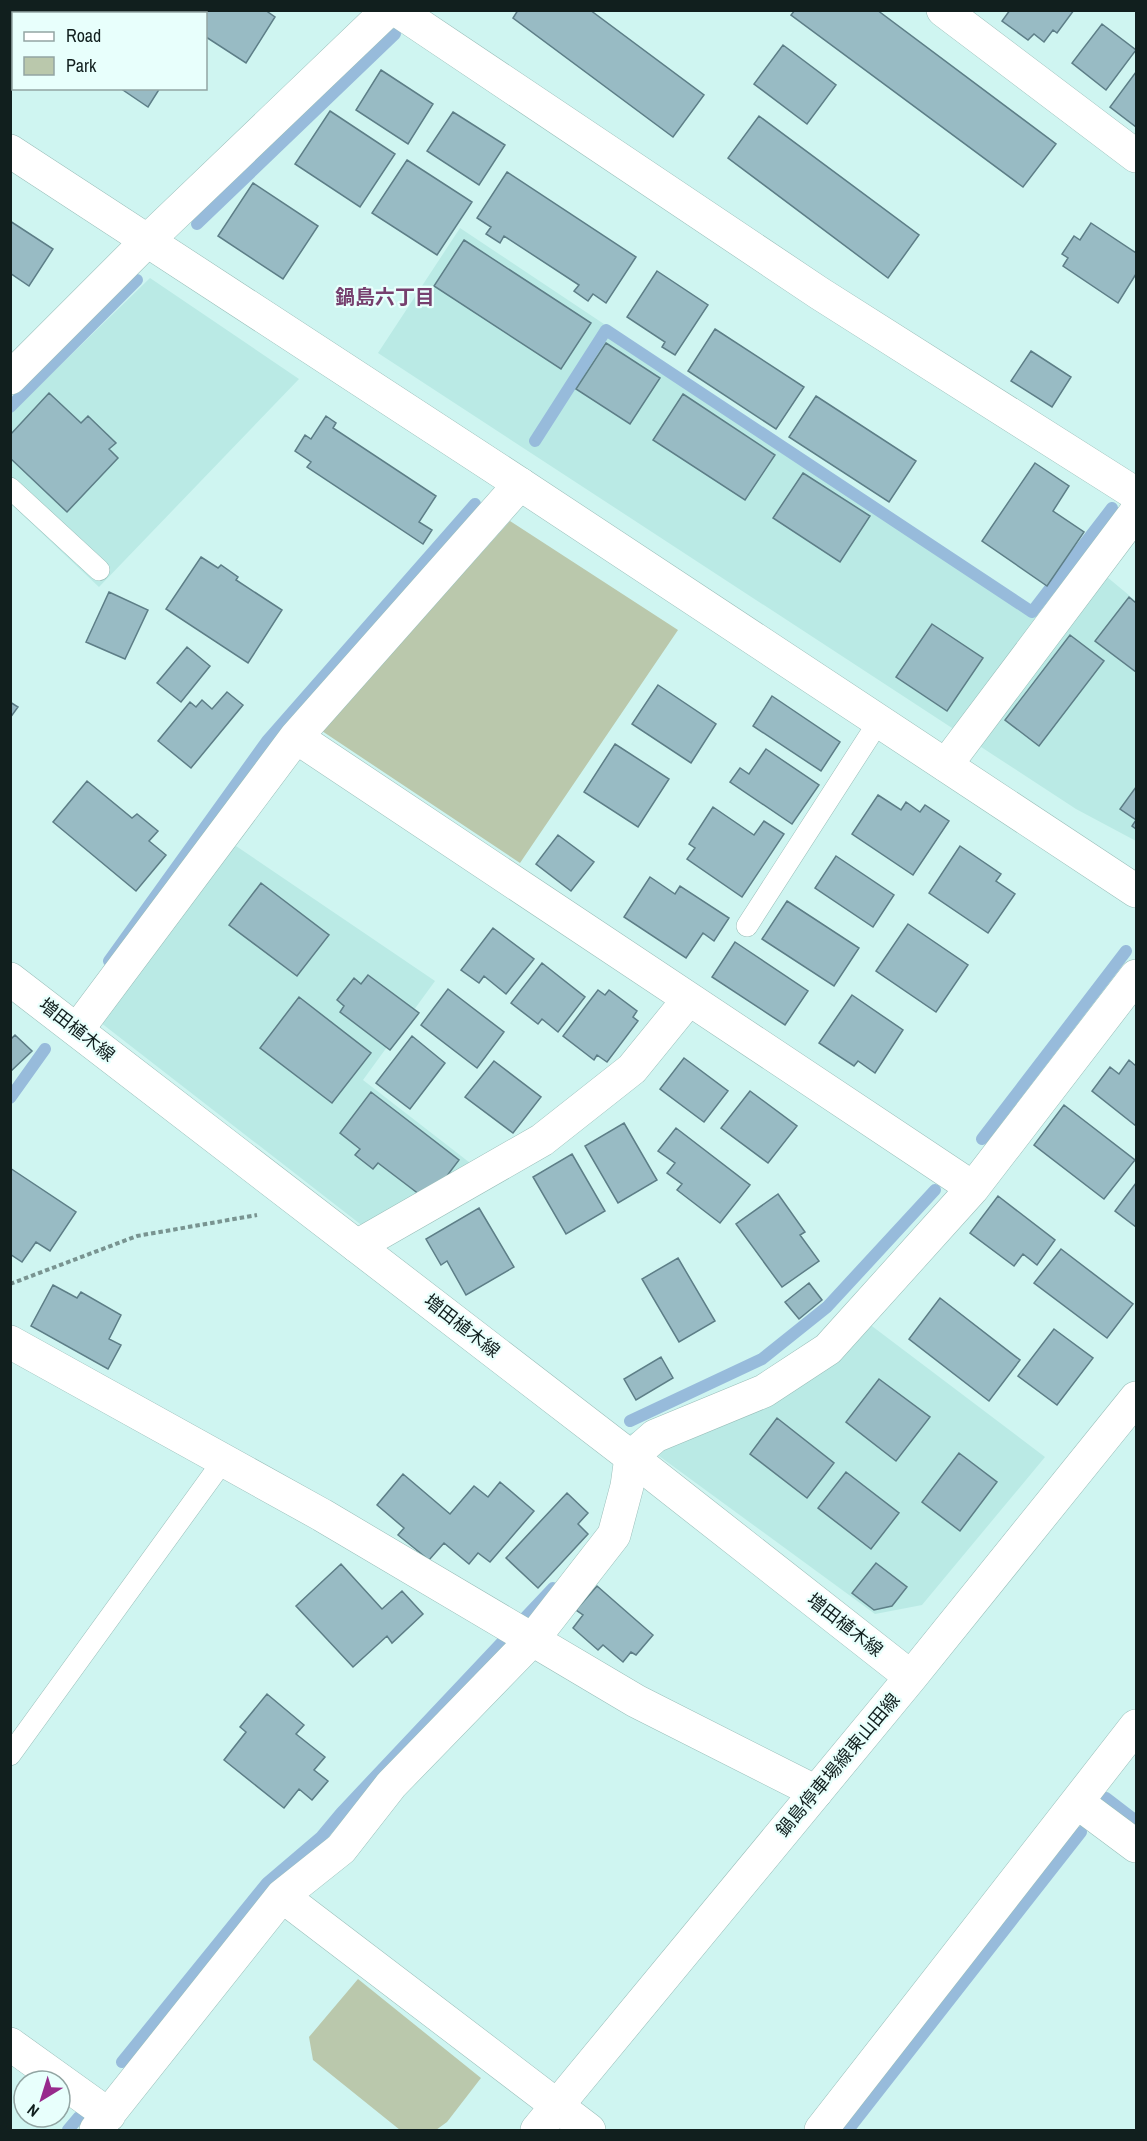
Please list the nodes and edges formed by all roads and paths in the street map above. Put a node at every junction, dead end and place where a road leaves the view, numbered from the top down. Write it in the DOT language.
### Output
graph roads {
  1 [pos="388,10"];
  2 [pos="397,10"];
  3 [pos="943,10"];
  4 [pos="10,151"];
  5 [pos="1137,156"];
  6 [pos="147,241"];
  7 [pos="10,378"];
  8 [pos="520,484"];
  9 [pos="10,488"];
  10 [pos="1137,494"];
  11 [pos="1137,512"];
  12 [pos="99,570"];
  13 [pos="879,721"];
  14 [pos="296,737"];
  15 [pos="946,765"];
  16 [pos="1137,891"];
  17 [pos="747,926"];
  18 [pos="1137,976"];
  19 [pos="10,979"];
  20 [pos="689,999"];
  21 [pos="77,1030"];
  22 [pos="973,1188"];
  23 [pos="265,1214"];
  24 [pos="357,1246"];
  25 [pos="10,1284"];
  26 [pos="10,1342"];
  27 [pos="1137,1398"];
  28 [pos="631,1457"];
  29 [pos="223,1461"];
  30 [pos="520,1631"];
  31 [pos="911,1677"];
  32 [pos="1137,1726"];
  33 [pos="10,1755"];
  34 [pos="816,1792"];
  35 [pos="1077,1802"];
  36 [pos="1137,1846"];
  37 [pos="282,1896"];
  38 [pos="10,2044"];
  39 [pos="547,2118"];
  40 [pos="103,2123"];
  41 [pos="589,2130"];
  42 [pos="821,2130"];
  1 -- 6 [label="street"];
  2 -- 10 [label="street"];
  3 -- 5 [label="street"];
  4 -- 6 [label="street"];
  6 -- 7 [label="street"];
  6 -- 8 [label="street"];
  8 -- 13 [label="street"];
  8 -- 14 [label="street"];
  9 -- 12 [label="lane"];
  11 -- 15 [label="street"];
  13 -- 15 [label="street"];
  13 -- 17 [label="lane"];
  14 -- 20 [label="street"];
  14 -- 21 [label="street"];
  15 -- 16 [label="street"];
  18 -- 22 [label="street"];
  19 -- 21 [label="street, 増田植木線"];
  20 -- 22 [label="street"];
  20 -- 24 [label="street"];
  21 -- 24 [label="street, 増田植木線"];
  22 -- 28 [label="street"];
  23 -- 25 [label="path"];
  24 -- 28 [label="street, 増田植木線"];
  26 -- 29 [label="street"];
  27 -- 31 [label="street, 鍋島停車場線東山田線"];
  28 -- 30 [label="street"];
  28 -- 31 [label="street, 増田植木線"];
  29 -- 30 [label="street"];
  29 -- 33 [label="lane"];
  30 -- 34 [label="street"];
  30 -- 37 [label="street"];
  31 -- 34 [label="street, 鍋島停車場線東山田線"];
  32 -- 35 [label="street"];
  34 -- 39 [label="street, 鍋島停車場線東山田線"];
  35 -- 36 [label="street"];
  35 -- 42 [label="street"];
  37 -- 39 [label="street"];
  37 -- 40 [label="street"];
  38 -- 40 [label="street"];
  39 -- 41 [label="street"];
}
